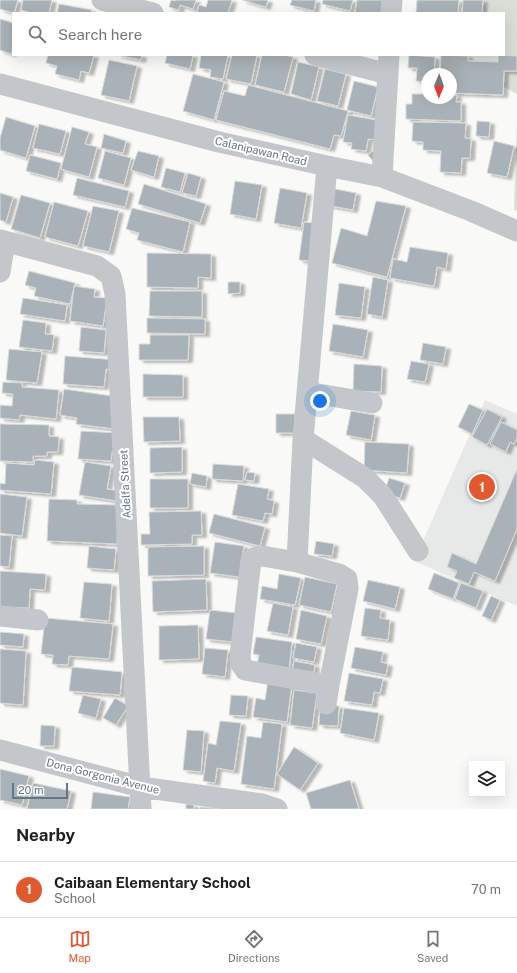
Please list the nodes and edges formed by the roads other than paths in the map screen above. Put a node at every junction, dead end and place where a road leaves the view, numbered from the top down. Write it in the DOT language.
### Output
graph roads {
  1 [pos="102,0"];
  2 [pos="392,0"];
  3 [pos="149,12"];
  4 [pos="392,12"];
  5 [pos="323,56"];
  6 [pos="388,64"];
  7 [pos="0,84"];
  8 [pos="328,166"];
  9 [pos="382,177"];
  10 [pos="517,231"];
  11 [pos="2,241"];
  12 [pos="0,272"];
  13 [pos="307,392"];
  14 [pos="372,403"];
  15 [pos="303,439"];
  16 [pos="418,551"];
  17 [pos="296,562"];
  18 [pos="0,616"];
  19 [pos="38,620"];
  20 [pos="0,750"];
  21 [pos="141,787"];
  22 [pos="142,809"];
  23 [pos="277,809"];
  1 -- 3 [label="street"];
  2 -- 4 [label="street"];
  5 -- 6 [label="street"];
  6 -- 9 [label="street"];
  7 -- 8 [label="street, Calanipawan Road"];
  8 -- 9 [label="street, Calanipawan Road"];
  8 -- 13 [label="street"];
  9 -- 10 [label="street, Calanipawan Road"];
  11 -- 12 [label="street"];
  11 -- 21 [label="street, Adelfa Street"];
  13 -- 14 [label="street"];
  13 -- 15 [label="street"];
  15 -- 16 [label="street"];
  15 -- 17 [label="street"];
  17 -- 17 [label="street"];
  18 -- 19 [label="street"];
  20 -- 21 [label="street, Dona Gorgonia Avenue"];
  21 -- 22 [label="street, Adelfa Street"];
  21 -- 23 [label="street, Dona Gorgonia Avenue"];
}
